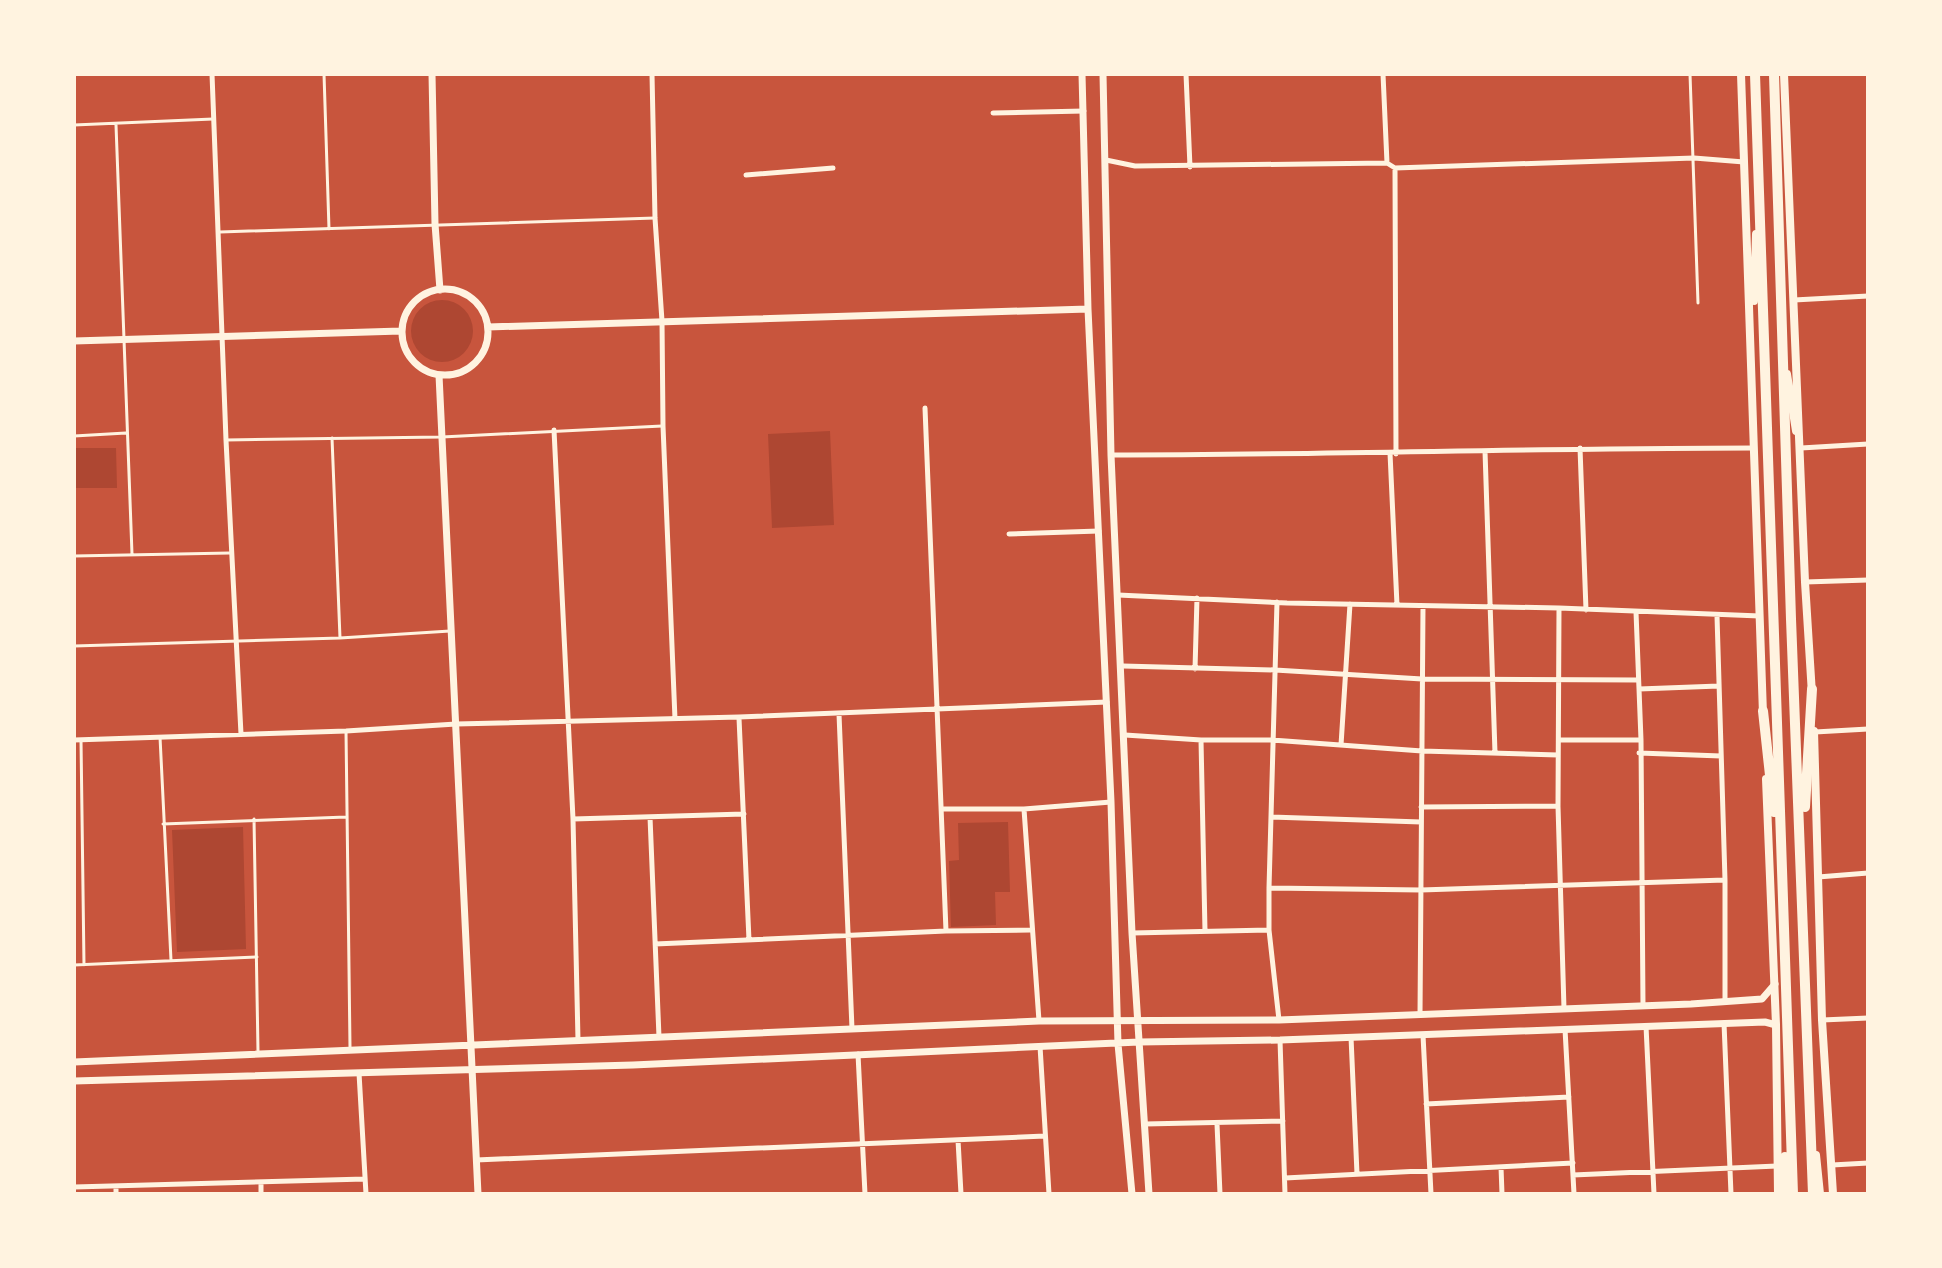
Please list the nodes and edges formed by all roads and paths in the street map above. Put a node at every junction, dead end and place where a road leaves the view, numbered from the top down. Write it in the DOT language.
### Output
graph roads {
  1 [pos="212,74"];
  2 [pos="324,74"];
  3 [pos="432,74"];
  4 [pos="652,74"];
  5 [pos="1082,74"];
  6 [pos="1103,74"];
  7 [pos="1186,74"];
  8 [pos="1383,74"];
  9 [pos="1690,74"];
  10 [pos="1741,74"];
  11 [pos="1755,74"];
  12 [pos="1774,74"];
  13 [pos="1784,74"];
  14 [pos="1084,111"];
  15 [pos="993,113"];
  16 [pos="213,119"];
  17 [pos="74,125"];
  18 [pos="116,125"];
  19 [pos="1694,158"];
  20 [pos="1106,160"];
  21 [pos="1744,162"];
  22 [pos="1387,163"];
  23 [pos="1190,167"];
  24 [pos="833,168"];
  25 [pos="1395,168"];
  26 [pos="746,175"];
  27 [pos="1757,186"];
  28 [pos="655,218"];
  29 [pos="435,224"];
  30 [pos="329,229"];
  31 [pos="220,232"];
  32 [pos="440,290"];
  33 [pos="1868,296"];
  34 [pos="1794,300"];
  35 [pos="1698,303"];
  36 [pos="1088,309"];
  37 [pos="662,321"];
  38 [pos="488,327"];
  39 [pos="401,331"];
  40 [pos="224,337"];
  41 [pos="123,339"];
  42 [pos="1783,340"];
  43 [pos="74,341"];
  44 [pos="439,375"];
  45 [pos="1752,383"];
  46 [pos="925,408"];
  47 [pos="663,426"];
  48 [pos="554,430"];
  49 [pos="127,433"];
  50 [pos="74,436"];
  51 [pos="442,437"];
  52 [pos="332,438"];
  53 [pos="226,440"];
  54 [pos="1868,444"];
  55 [pos="1580,448"];
  56 [pos="1755,448"];
  57 [pos="1801,448"];
  58 [pos="1485,451"];
  59 [pos="1393,454"];
  60 [pos="1111,455"];
  61 [pos="1801,468"];
  62 [pos="1099,531"];
  63 [pos="1009,534"];
  64 [pos="232,553"];
  65 [pos="132,554"];
  66 [pos="74,556"];
  67 [pos="1868,580"];
  68 [pos="1805,582"];
  69 [pos="1118,595"];
  70 [pos="1197,598"];
  71 [pos="1277,602"];
  72 [pos="1350,604"];
  73 [pos="1397,605"];
  74 [pos="1423,606"];
  75 [pos="1489,608"];
  76 [pos="1559,608"];
  77 [pos="1586,610"];
  78 [pos="1636,612"];
  79 [pos="1717,616"];
  80 [pos="1760,616"];
  81 [pos="451,630"];
  82 [pos="340,638"];
  83 [pos="236,641"];
  84 [pos="74,646"];
  85 [pos="1123,666"];
  86 [pos="1195,669"];
  87 [pos="1275,670"];
  88 [pos="1344,675"];
  89 [pos="1422,679"];
  90 [pos="1492,679"];
  91 [pos="1559,680"];
  92 [pos="1638,680"];
  93 [pos="1719,686"];
  94 [pos="1639,689"];
  95 [pos="1812,689"];
  96 [pos="1107,702"];
  97 [pos="936,710"];
  98 [pos="1763,711"];
  99 [pos="839,714"];
  100 [pos="739,717"];
  101 [pos="675,719"];
  102 [pos="568,722"];
  103 [pos="456,724"];
  104 [pos="1868,729"];
  105 [pos="346,731"];
  106 [pos="1814,732"];
  107 [pos="241,734"];
  108 [pos="1125,735"];
  109 [pos="160,737"];
  110 [pos="77,740"];
  111 [pos="1201,740"];
  112 [pos="1272,740"];
  113 [pos="1559,740"];
  114 [pos="1641,740"];
  115 [pos="1341,745"];
  116 [pos="1422,751"];
  117 [pos="1495,753"];
  118 [pos="1639,753"];
  119 [pos="1558,755"];
  120 [pos="1721,756"];
  121 [pos="1111,802"];
  122 [pos="1558,806"];
  123 [pos="1421,807"];
  124 [pos="943,809"];
  125 [pos="1024,809"];
  126 [pos="744,814"];
  127 [pos="346,817"];
  128 [pos="650,817"];
  129 [pos="1271,817"];
  130 [pos="254,819"];
  131 [pos="573,819"];
  132 [pos="1421,822"];
  133 [pos="163,824"];
  134 [pos="1801,865"];
  135 [pos="1868,873"];
  136 [pos="1817,877"];
  137 [pos="1725,880"];
  138 [pos="1641,883"];
  139 [pos="1560,885"];
  140 [pos="1269,888"];
  141 [pos="1421,890"];
  142 [pos="1784,900"];
  143 [pos="1030,930"];
  144 [pos="1269,930"];
  145 [pos="946,931"];
  146 [pos="1205,931"];
  147 [pos="1132,933"];
  148 [pos="847,937"];
  149 [pos="749,940"];
  150 [pos="655,944"];
  151 [pos="257,957"];
  152 [pos="171,960"];
  153 [pos="74,965"];
  154 [pos="84,965"];
  155 [pos="1775,984"];
  156 [pos="1725,1003"];
  157 [pos="1691,1004"];
  158 [pos="1643,1006"];
  159 [pos="1564,1009"];
  160 [pos="1420,1015"];
  161 [pos="1382,1016"];
  162 [pos="1868,1018"];
  163 [pos="1279,1020"];
  164 [pos="1822,1020"];
  165 [pos="1039,1021"];
  166 [pos="1137,1021"];
  167 [pos="1118,1022"];
  168 [pos="1724,1023"];
  169 [pos="1692,1024"];
  170 [pos="1776,1025"];
  171 [pos="1646,1026"];
  172 [pos="852,1029"];
  173 [pos="1565,1029"];
  174 [pos="1423,1035"];
  175 [pos="1384,1036"];
  176 [pos="1351,1037"];
  177 [pos="659,1038"];
  178 [pos="1280,1040"];
  179 [pos="578,1041"];
  180 [pos="1139,1042"];
  181 [pos="1118,1044"];
  182 [pos="1040,1046"];
  183 [pos="471,1047"];
  184 [pos="351,1050"];
  185 [pos="858,1053"];
  186 [pos="258,1054"];
  187 [pos="74,1062"];
  188 [pos="472,1068"];
  189 [pos="359,1073"];
  190 [pos="1788,1079"];
  191 [pos="74,1081"];
  192 [pos="1569,1097"];
  193 [pos="1426,1104"];
  194 [pos="1810,1108"];
  195 [pos="1283,1121"];
  196 [pos="1144,1124"];
  197 [pos="1217,1124"];
  198 [pos="1045,1136"];
  199 [pos="958,1140"];
  200 [pos="863,1144"];
  201 [pos="476,1160"];
  202 [pos="1573,1163"];
  203 [pos="1868,1163"];
  204 [pos="1832,1165"];
  205 [pos="1777,1166"];
  206 [pos="1501,1167"];
  207 [pos="1730,1167"];
  208 [pos="1429,1170"];
  209 [pos="1653,1171"];
  210 [pos="1357,1174"];
  211 [pos="1573,1175"];
  212 [pos="1285,1178"];
  213 [pos="365,1179"];
  214 [pos="261,1182"];
  215 [pos="167,1184"];
  216 [pos="116,1186"];
  217 [pos="74,1187"];
  218 [pos="116,1194"];
  219 [pos="167,1194"];
  220 [pos="261,1194"];
  221 [pos="366,1194"];
  222 [pos="478,1194"];
  223 [pos="865,1194"];
  224 [pos="961,1194"];
  225 [pos="1049,1194"];
  226 [pos="1132,1194"];
  227 [pos="1149,1194"];
  228 [pos="1220,1194"];
  229 [pos="1285,1194"];
  230 [pos="1431,1194"];
  231 [pos="1502,1194"];
  232 [pos="1574,1194"];
  233 [pos="1654,1194"];
  234 [pos="1731,1194"];
  235 [pos="1781,1194"];
  236 [pos="1793,1194"];
  237 [pos="1813,1194"];
  238 [pos="1820,1194"];
  239 [pos="1833,1194"];
  1 -- 16 [label="street"];
  2 -- 30 [label="lane"];
  3 -- 29 [label="street"];
  4 -- 28 [label="street"];
  5 -- 14 [label="street"];
  6 -- 20 [label="street"];
  7 -- 23 [label="street"];
  8 -- 22 [label="street"];
  9 -- 19 [label="lane"];
  10 -- 21 [label="main road"];
  11 -- 27 [label="highway"];
  12 -- 42 [label="highway"];
  13 -- 34 [label="main road"];
  14 -- 15 [label="street"];
  14 -- 36 [label="street"];
  16 -- 18 [label="lane"];
  16 -- 31 [label="street"];
  17 -- 18 [label="lane"];
  18 -- 41 [label="lane"];
  19 -- 21 [label="street"];
  19 -- 25 [label="street"];
  19 -- 35 [label="lane"];
  20 -- 23 [label="street"];
  20 -- 60 [label="street"];
  21 -- 45 [label="main road"];
  22 -- 23 [label="street"];
  22 -- 25 [label="street"];
  24 -- 26 [label="street"];
  25 -- 59 [label="street"];
  27 -- 45 [label="main road"];
  27 -- 142 [label="highway"];
  28 -- 29 [label="lane"];
  28 -- 37 [label="street"];
  29 -- 30 [label="lane"];
  29 -- 32 [label="street"];
  30 -- 31 [label="lane"];
  31 -- 40 [label="street"];
  32 -- 38 [label="street"];
  32 -- 39 [label="street"];
  33 -- 34 [label="street"];
  34 -- 57 [label="main road"];
  36 -- 37 [label="street"];
  36 -- 62 [label="street"];
  37 -- 38 [label="street"];
  37 -- 47 [label="street"];
  38 -- 44 [label="street"];
  39 -- 40 [label="street"];
  39 -- 44 [label="street"];
  40 -- 41 [label="street"];
  40 -- 53 [label="street"];
  41 -- 43 [label="street"];
  41 -- 49 [label="lane"];
  42 -- 61 [label="main road"];
  42 -- 134 [label="highway"];
  44 -- 51 [label="street"];
  45 -- 56 [label="main road"];
  46 -- 97 [label="street"];
  47 -- 48 [label="lane"];
  47 -- 101 [label="street"];
  48 -- 51 [label="lane"];
  48 -- 102 [label="street"];
  49 -- 50 [label="lane"];
  49 -- 65 [label="lane"];
  51 -- 52 [label="lane"];
  51 -- 81 [label="street"];
  52 -- 53 [label="lane"];
  52 -- 82 [label="lane"];
  53 -- 64 [label="street"];
  54 -- 57 [label="street"];
  55 -- 56 [label="street"];
  55 -- 58 [label="street"];
  55 -- 77 [label="street"];
  56 -- 80 [label="main road"];
  57 -- 61 [label="main road"];
  58 -- 59 [label="street"];
  58 -- 75 [label="street"];
  59 -- 60 [label="street"];
  59 -- 73 [label="street"];
  60 -- 69 [label="street"];
  61 -- 68 [label="main road"];
  62 -- 63 [label="street"];
  62 -- 96 [label="street"];
  64 -- 65 [label="lane"];
  64 -- 83 [label="street"];
  65 -- 66 [label="lane"];
  67 -- 68 [label="street"];
  68 -- 95 [label="main road"];
  69 -- 70 [label="street"];
  69 -- 85 [label="street"];
  70 -- 71 [label="street"];
  70 -- 86 [label="street"];
  71 -- 72 [label="street"];
  71 -- 87 [label="street"];
  72 -- 73 [label="street"];
  72 -- 88 [label="street"];
  73 -- 74 [label="street"];
  74 -- 75 [label="street"];
  74 -- 89 [label="street"];
  75 -- 76 [label="street"];
  75 -- 90 [label="street"];
  76 -- 77 [label="street"];
  76 -- 91 [label="street"];
  77 -- 78 [label="street"];
  78 -- 79 [label="street"];
  78 -- 92 [label="street"];
  79 -- 80 [label="street"];
  79 -- 93 [label="street"];
  80 -- 98 [label="main road"];
  81 -- 82 [label="lane"];
  81 -- 103 [label="street"];
  82 -- 83 [label="lane"];
  83 -- 84 [label="lane"];
  83 -- 107 [label="street"];
  85 -- 86 [label="street"];
  85 -- 108 [label="street"];
  86 -- 87 [label="street"];
  87 -- 88 [label="street"];
  87 -- 112 [label="street"];
  88 -- 89 [label="street"];
  88 -- 115 [label="street"];
  89 -- 90 [label="street"];
  89 -- 116 [label="street"];
  90 -- 91 [label="street"];
  90 -- 117 [label="street"];
  91 -- 92 [label="street"];
  91 -- 113 [label="street"];
  92 -- 94 [label="street"];
  93 -- 94 [label="street"];
  93 -- 120 [label="street"];
  94 -- 114 [label="street"];
  95 -- 106 [label="main road"];
  95 -- 134 [label="highway"];
  96 -- 97 [label="street"];
  96 -- 121 [label="street"];
  97 -- 99 [label="street"];
  97 -- 124 [label="street"];
  98 -- 142 [label="highway"];
  98 -- 155 [label="main road"];
  99 -- 100 [label="street"];
  99 -- 148 [label="street"];
  100 -- 101 [label="street"];
  100 -- 126 [label="street"];
  101 -- 102 [label="street"];
  102 -- 103 [label="street"];
  102 -- 131 [label="street"];
  103 -- 105 [label="street"];
  103 -- 183 [label="street"];
  104 -- 106 [label="street"];
  105 -- 107 [label="street"];
  105 -- 127 [label="lane"];
  106 -- 136 [label="main road"];
  107 -- 109 [label="street"];
  108 -- 111 [label="street"];
  108 -- 147 [label="street"];
  109 -- 110 [label="street"];
  109 -- 133 [label="lane"];
  110 -- 154 [label="lane"];
  111 -- 112 [label="street"];
  111 -- 146 [label="street"];
  112 -- 115 [label="street"];
  112 -- 129 [label="street"];
  113 -- 114 [label="street"];
  113 -- 119 [label="street"];
  114 -- 118 [label="street"];
  115 -- 116 [label="street"];
  116 -- 117 [label="street"];
  116 -- 123 [label="street"];
  117 -- 119 [label="street"];
  118 -- 120 [label="street"];
  118 -- 138 [label="street"];
  119 -- 122 [label="street"];
  120 -- 137 [label="street"];
  121 -- 125 [label="street"];
  121 -- 167 [label="street"];
  122 -- 123 [label="street"];
  122 -- 139 [label="street"];
  123 -- 132 [label="street"];
  124 -- 125 [label="street"];
  124 -- 145 [label="street"];
  125 -- 143 [label="street"];
  126 -- 128 [label="street"];
  126 -- 149 [label="street"];
  127 -- 130 [label="lane"];
  127 -- 184 [label="lane"];
  128 -- 131 [label="street"];
  128 -- 150 [label="street"];
  129 -- 132 [label="street"];
  129 -- 140 [label="street"];
  130 -- 133 [label="lane"];
  130 -- 151 [label="lane"];
  131 -- 179 [label="street"];
  132 -- 141 [label="street"];
  133 -- 152 [label="lane"];
  134 -- 194 [label="highway"];
  135 -- 136 [label="street"];
  136 -- 164 [label="main road"];
  137 -- 138 [label="street"];
  137 -- 156 [label="street"];
  138 -- 139 [label="street"];
  138 -- 158 [label="street"];
  139 -- 141 [label="street"];
  139 -- 159 [label="street"];
  140 -- 141 [label="street"];
  140 -- 144 [label="street"];
  141 -- 160 [label="street"];
  142 -- 190 [label="highway"];
  143 -- 145 [label="street"];
  143 -- 165 [label="street"];
  144 -- 146 [label="street"];
  144 -- 163 [label="street"];
  145 -- 148 [label="street"];
  146 -- 147 [label="street"];
  147 -- 166 [label="street"];
  148 -- 149 [label="street"];
  148 -- 172 [label="street"];
  149 -- 150 [label="street"];
  150 -- 177 [label="street"];
  151 -- 152 [label="lane"];
  151 -- 186 [label="lane"];
  152 -- 154 [label="lane"];
  153 -- 154 [label="lane"];
  155 -- 156 [label="street"];
  155 -- 170 [label="main road"];
  156 -- 157 [label="street"];
  157 -- 158 [label="street"];
  157 -- 169 [label="street"];
  158 -- 159 [label="street"];
  159 -- 160 [label="street"];
  160 -- 161 [label="street"];
  161 -- 163 [label="street"];
  161 -- 175 [label="street"];
  162 -- 164 [label="street"];
  163 -- 166 [label="street"];
  164 -- 204 [label="main road"];
  165 -- 167 [label="street"];
  165 -- 172 [label="street"];
  166 -- 167 [label="street"];
  166 -- 180 [label="street"];
  167 -- 181 [label="street"];
  168 -- 169 [label="street"];
  168 -- 170 [label="street"];
  168 -- 207 [label="street"];
  169 -- 171 [label="street"];
  170 -- 205 [label="main road"];
  171 -- 173 [label="street"];
  171 -- 209 [label="street"];
  172 -- 177 [label="street"];
  173 -- 174 [label="street"];
  173 -- 192 [label="street"];
  174 -- 175 [label="street"];
  174 -- 193 [label="street"];
  175 -- 176 [label="street"];
  176 -- 178 [label="street"];
  176 -- 210 [label="street"];
  177 -- 179 [label="street"];
  178 -- 180 [label="street"];
  178 -- 195 [label="street"];
  179 -- 183 [label="street"];
  180 -- 181 [label="street"];
  180 -- 196 [label="street"];
  181 -- 182 [label="street"];
  181 -- 226 [label="street"];
  182 -- 185 [label="street"];
  182 -- 198 [label="street"];
  183 -- 184 [label="street"];
  183 -- 188 [label="street"];
  184 -- 186 [label="street"];
  185 -- 188 [label="street"];
  185 -- 200 [label="street"];
  186 -- 187 [label="street"];
  188 -- 189 [label="street"];
  188 -- 201 [label="street"];
  189 -- 191 [label="street"];
  189 -- 213 [label="street"];
  190 -- 235 [label="highway"];
  190 -- 236 [label="highway"];
  192 -- 193 [label="street"];
  192 -- 202 [label="street"];
  193 -- 208 [label="street"];
  194 -- 237 [label="highway"];
  194 -- 238 [label="main road"];
  195 -- 197 [label="street"];
  195 -- 212 [label="street"];
  196 -- 197 [label="street"];
  196 -- 227 [label="street"];
  197 -- 228 [label="street"];
  198 -- 199 [label="street"];
  198 -- 225 [label="street"];
  199 -- 200 [label="street"];
  199 -- 224 [label="street"];
  200 -- 201 [label="street"];
  200 -- 223 [label="street"];
  201 -- 222 [label="street"];
  202 -- 206 [label="street"];
  202 -- 211 [label="street"];
  203 -- 204 [label="street"];
  204 -- 239 [label="main road"];
  205 -- 207 [label="street"];
  205 -- 235 [label="main road"];
  206 -- 208 [label="street"];
  206 -- 231 [label="street"];
  207 -- 209 [label="street"];
  207 -- 234 [label="street"];
  208 -- 210 [label="street"];
  208 -- 230 [label="street"];
  209 -- 211 [label="street"];
  209 -- 233 [label="street"];
  210 -- 212 [label="street"];
  211 -- 232 [label="street"];
  212 -- 229 [label="street"];
  213 -- 214 [label="street"];
  213 -- 221 [label="street"];
  214 -- 215 [label="street"];
  214 -- 220 [label="street"];
  215 -- 216 [label="street"];
  215 -- 219 [label="street"];
  216 -- 217 [label="street"];
  216 -- 218 [label="street"];
}
